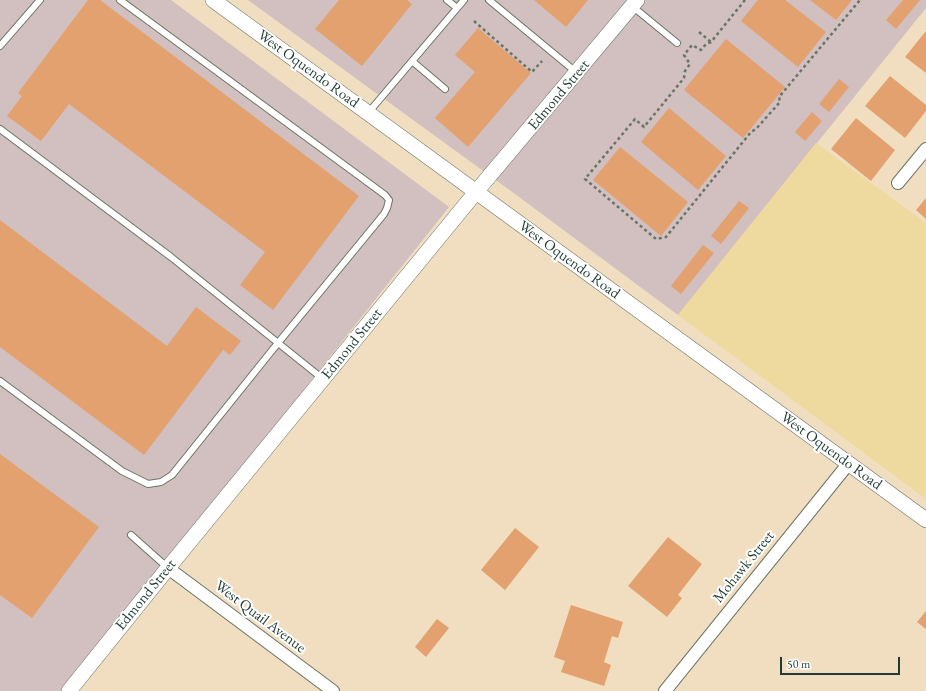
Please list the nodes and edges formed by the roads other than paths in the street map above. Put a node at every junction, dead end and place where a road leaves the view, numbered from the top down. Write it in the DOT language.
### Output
graph roads {
  1 [pos="40,0"];
  2 [pos="120,0"];
  3 [pos="213,0"];
  4 [pos="447,0"];
  5 [pos="464,0"];
  6 [pos="489,0"];
  7 [pos="635,3"];
  8 [pos="457,8"];
  9 [pos="677,43"];
  10 [pos="0,46"];
  11 [pos="412,61"];
  12 [pos="577,73"];
  13 [pos="445,89"];
  14 [pos="368,113"];
  15 [pos="0,129"];
  16 [pos="926,149"];
  17 [pos="898,183"];
  18 [pos="476,192"];
  19 [pos="278,343"];
  20 [pos="323,379"];
  21 [pos="0,381"];
  22 [pos="849,463"];
  23 [pos="926,520"];
  24 [pos="131,535"];
  25 [pos="168,568"];
  26 [pos="69,691"];
  27 [pos="333,691"];
  28 [pos="665,691"];
  1 -- 10 [label="lane"];
  2 -- 19 [label="lane"];
  3 -- 14 [label="street, West Oquendo Road"];
  4 -- 8 [label="lane"];
  5 -- 8 [label="lane"];
  6 -- 12 [label="lane"];
  7 -- 9 [label="lane"];
  7 -- 12 [label="street, Edmond Street"];
  8 -- 11 [label="lane"];
  11 -- 13 [label="lane"];
  11 -- 14 [label="lane"];
  12 -- 18 [label="street, Edmond Street"];
  14 -- 18 [label="street, West Oquendo Road"];
  15 -- 19 [label="lane"];
  16 -- 17 [label="street"];
  18 -- 20 [label="street, Edmond Street"];
  18 -- 22 [label="street, West Oquendo Road"];
  19 -- 20 [label="lane"];
  19 -- 21 [label="lane"];
  20 -- 25 [label="street, Edmond Street"];
  22 -- 23 [label="street, West Oquendo Road"];
  22 -- 28 [label="street, Mohawk Street"];
  24 -- 25 [label="lane"];
  25 -- 26 [label="street, Edmond Street"];
  25 -- 27 [label="street, West Quail Avenue"];
}
